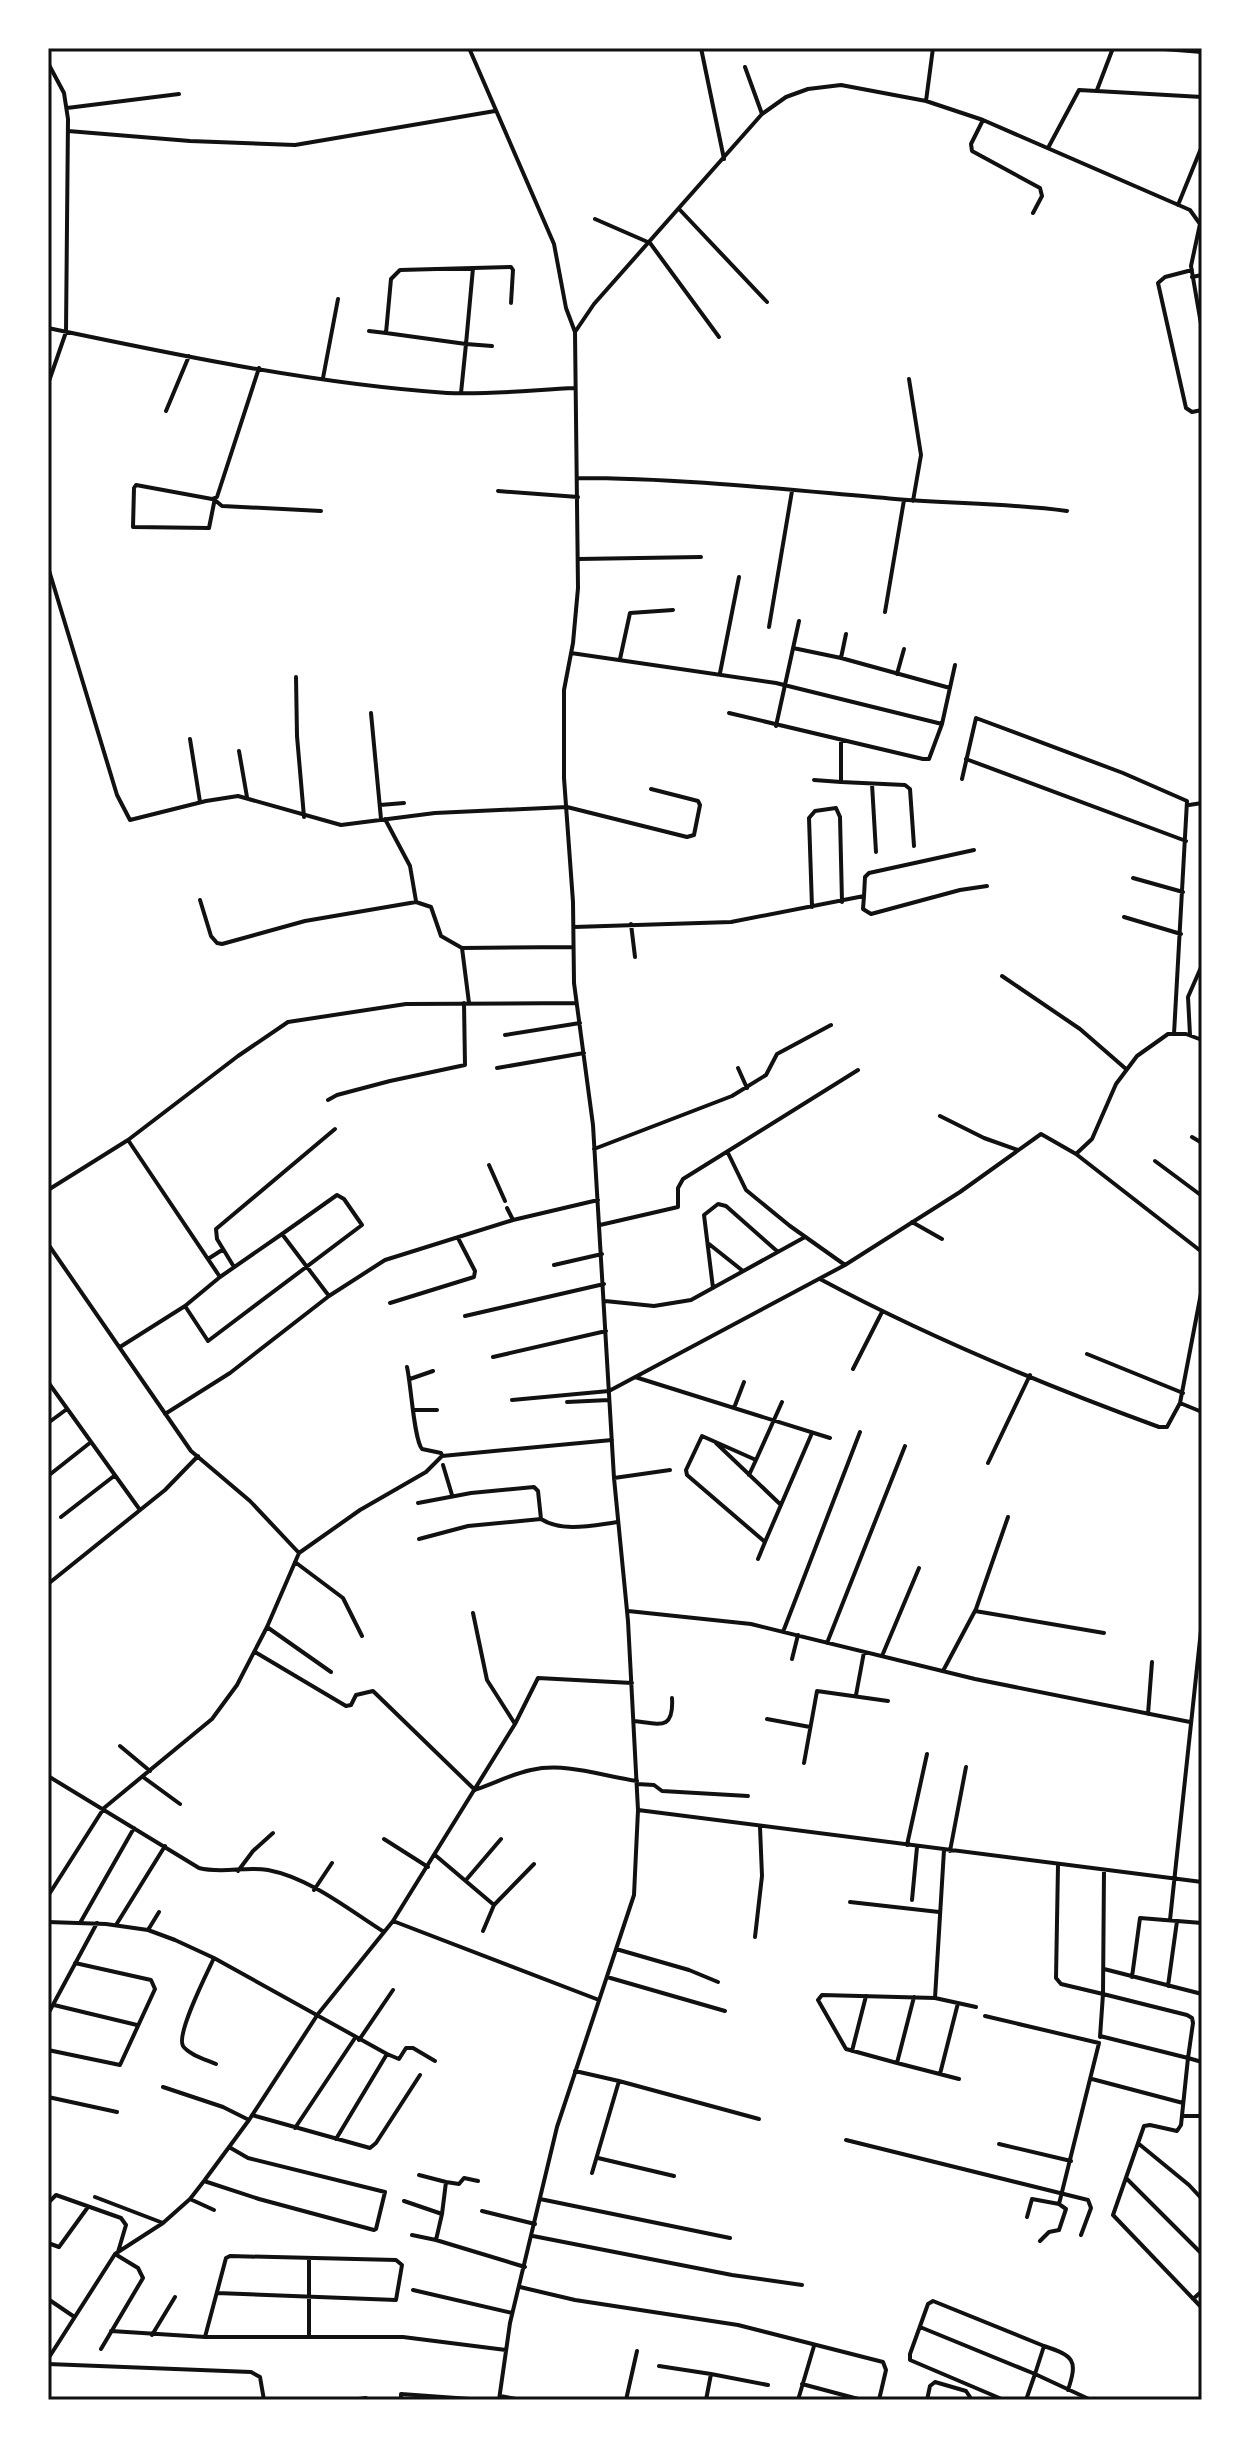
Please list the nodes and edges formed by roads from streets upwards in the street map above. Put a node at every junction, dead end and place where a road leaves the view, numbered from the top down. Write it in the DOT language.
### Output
graph roads {
  1 [pos="469,48"];
  2 [pos="701,48"];
  3 [pos="933,48"];
  4 [pos="1113,48"];
  5 [pos="1151,48"];
  6 [pos="1202,52"];
  7 [pos="48,63"];
  8 [pos="745,67"];
  9 [pos="1097,90"];
  10 [pos="179,94"];
  11 [pos="1202,97"];
  12 [pos="926,101"];
  13 [pos="67,108"];
  14 [pos="495,111"];
  15 [pos="762,114"];
  16 [pos="983,120"];
  17 [pos="68,131"];
  18 [pos="1202,146"];
  19 [pos="1048,148"];
  20 [pos="1200,154"];
  21 [pos="724,159"];
  22 [pos="1178,205"];
  23 [pos="680,210"];
  24 [pos="1033,213"];
  25 [pos="595,219"];
  26 [pos="650,243"];
  27 [pos="473,268"];
  28 [pos="1192,270"];
  29 [pos="1202,275"];
  30 [pos="1192,277"];
  31 [pos="338,299"];
  32 [pos="767,302"];
  33 [pos="511,303"];
  34 [pos="1200,314"];
  35 [pos="48,328"];
  36 [pos="1202,330"];
  37 [pos="369,331"];
  38 [pos="66,332"];
  39 [pos="575,332"];
  40 [pos="386,333"];
  41 [pos="719,337"];
  42 [pos="466,344"];
  43 [pos="492,346"];
  44 [pos="189,356"];
  45 [pos="259,368"];
  46 [pos="323,378"];
  47 [pos="909,379"];
  48 [pos="48,384"];
  49 [pos="575,388"];
  50 [pos="461,393"];
  51 [pos="1202,410"];
  52 [pos="166,411"];
  53 [pos="577,478"];
  54 [pos="498,491"];
  55 [pos="792,491"];
  56 [pos="578,497"];
  57 [pos="215,498"];
  58 [pos="904,500"];
  59 [pos="913,501"];
  60 [pos="321,511"];
  61 [pos="1067,511"];
  62 [pos="701,557"];
  63 [pos="578,559"];
  64 [pos="48,567"];
  65 [pos="739,577"];
  66 [pos="673,610"];
  67 [pos="885,612"];
  68 [pos="799,621"];
  69 [pos="769,627"];
  70 [pos="846,634"];
  71 [pos="793,648"];
  72 [pos="904,649"];
  73 [pos="571,653"];
  74 [pos="841,658"];
  75 [pos="620,659"];
  76 [pos="955,665"];
  77 [pos="720,673"];
  78 [pos="897,674"];
  79 [pos="296,677"];
  80 [pos="785,685"];
  81 [pos="950,688"];
  82 [pos="371,713"];
  83 [pos="729,713"];
  84 [pos="942,724"];
  85 [pos="776,726"];
  86 [pos="190,739"];
  87 [pos="841,740"];
  88 [pos="239,751"];
  89 [pos="966,759"];
  90 [pos="962,779"];
  91 [pos="814,780"];
  92 [pos="841,782"];
  93 [pos="872,784"];
  94 [pos="651,789"];
  95 [pos="247,797"];
  96 [pos="200,802"];
  97 [pos="404,803"];
  98 [pos="1202,803"];
  99 [pos="380,805"];
  100 [pos="1189,805"];
  101 [pos="567,807"];
  102 [pos="304,817"];
  103 [pos="383,819"];
  104 [pos="1186,841"];
  105 [pos="914,846"];
  106 [pos="974,850"];
  107 [pos="876,852"];
  108 [pos="1133,878"];
  109 [pos="987,886"];
  110 [pos="1183,892"];
  111 [pos="864,896"];
  112 [pos="200,900"];
  113 [pos="416,902"];
  114 [pos="842,902"];
  115 [pos="812,907"];
  116 [pos="1124,917"];
  117 [pos="631,924"];
  118 [pos="574,927"];
  119 [pos="1181,934"];
  120 [pos="573,947"];
  121 [pos="462,948"];
  122 [pos="635,957"];
  123 [pos="1202,965"];
  124 [pos="1002,976"];
  125 [pos="466,1003"];
  126 [pos="576,1003"];
  127 [pos="580,1023"];
  128 [pos="831,1025"];
  129 [pos="1174,1034"];
  130 [pos="505,1035"];
  131 [pos="1190,1036"];
  132 [pos="1202,1040"];
  133 [pos="584,1053"];
  134 [pos="497,1068"];
  135 [pos="738,1068"];
  136 [pos="1126,1069"];
  137 [pos="858,1070"];
  138 [pos="747,1088"];
  139 [pos="328,1100"];
  140 [pos="940,1116"];
  141 [pos="335,1129"];
  142 [pos="1192,1137"];
  143 [pos="128,1140"];
  144 [pos="1202,1143"];
  145 [pos="594,1149"];
  146 [pos="1018,1150"];
  147 [pos="727,1153"];
  148 [pos="1076,1154"];
  149 [pos="1155,1161"];
  150 [pos="489,1165"];
  151 [pos="48,1190"];
  152 [pos="1202,1196"];
  153 [pos="598,1200"];
  154 [pos="505,1201"];
  155 [pos="507,1208"];
  156 [pos="513,1220"];
  157 [pos="912,1222"];
  158 [pos="600,1225"];
  159 [pos="282,1234"];
  160 [pos="805,1237"];
  161 [pos="458,1238"];
  162 [pos="942,1239"];
  163 [pos="48,1244"];
  164 [pos="709,1244"];
  165 [pos="219,1252"];
  166 [pos="778,1252"];
  167 [pos="1202,1252"];
  168 [pos="602,1254"];
  169 [pos="208,1259"];
  170 [pos="554,1265"];
  171 [pos="845,1265"];
  172 [pos="305,1266"];
  173 [pos="232,1268"];
  174 [pos="743,1271"];
  175 [pos="223,1275"];
  176 [pos="820,1278"];
  177 [pos="604,1284"];
  178 [pos="713,1288"];
  179 [pos="1202,1288"];
  180 [pos="329,1296"];
  181 [pos="605,1301"];
  182 [pos="390,1303"];
  183 [pos="185,1306"];
  184 [pos="882,1312"];
  185 [pos="465,1316"];
  186 [pos="606,1331"];
  187 [pos="120,1347"];
  188 [pos="1087,1354"];
  189 [pos="493,1357"];
  190 [pos="407,1367"];
  191 [pos="853,1369"];
  192 [pos="433,1371"];
  193 [pos="1030,1375"];
  194 [pos="635,1377"];
  195 [pos="410,1379"];
  196 [pos="48,1382"];
  197 [pos="744,1382"];
  198 [pos="609,1391"];
  199 [pos="1183,1393"];
  200 [pos="512,1400"];
  201 [pos="609,1400"];
  202 [pos="567,1402"];
  203 [pos="782,1402"];
  204 [pos="1180,1403"];
  205 [pos="734,1408"];
  206 [pos="67,1409"];
  207 [pos="415,1410"];
  208 [pos="437,1410"];
  209 [pos="1202,1412"];
  210 [pos="165,1414"];
  211 [pos="775,1420"];
  212 [pos="48,1423"];
  213 [pos="860,1432"];
  214 [pos="812,1433"];
  215 [pos="830,1438"];
  216 [pos="612,1440"];
  217 [pos="713,1440"];
  218 [pos="91,1442"];
  219 [pos="905,1446"];
  220 [pos="198,1456"];
  221 [pos="442,1456"];
  222 [pos="756,1460"];
  223 [pos="988,1463"];
  224 [pos="443,1465"];
  225 [pos="670,1470"];
  226 [pos="749,1475"];
  227 [pos="48,1476"];
  228 [pos="114,1476"];
  229 [pos="614,1478"];
  230 [pos="452,1495"];
  231 [pos="418,1503"];
  232 [pos="781,1505"];
  233 [pos="140,1510"];
  234 [pos="61,1517"];
  235 [pos="1008,1517"];
  236 [pos="541,1519"];
  237 [pos="618,1522"];
  238 [pos="419,1539"];
  239 [pos="765,1542"];
  240 [pos="299,1553"];
  241 [pos="758,1559"];
  242 [pos="295,1562"];
  243 [pos="919,1568"];
  244 [pos="48,1584"];
  245 [pos="627,1611"];
  246 [pos="975,1611"];
  247 [pos="473,1613"];
  248 [pos="1202,1621"];
  249 [pos="267,1627"];
  250 [pos="783,1632"];
  251 [pos="1104,1633"];
  252 [pos="798,1635"];
  253 [pos="362,1636"];
  254 [pos="827,1643"];
  255 [pos="255,1652"];
  256 [pos="864,1652"];
  257 [pos="882,1656"];
  258 [pos="792,1659"];
  259 [pos="1152,1662"];
  260 [pos="1195,1667"];
  261 [pos="1202,1668"];
  262 [pos="943,1671"];
  263 [pos="331,1672"];
  264 [pos="632,1683"];
  265 [pos="856,1695"];
  266 [pos="672,1698"];
  267 [pos="888,1701"];
  268 [pos="1148,1714"];
  269 [pos="767,1719"];
  270 [pos="634,1721"];
  271 [pos="1190,1722"];
  272 [pos="515,1724"];
  273 [pos="810,1727"];
  274 [pos="120,1746"];
  275 [pos="927,1754"];
  276 [pos="804,1763"];
  277 [pos="966,1767"];
  278 [pos="150,1771"];
  279 [pos="48,1776"];
  280 [pos="143,1777"];
  281 [pos="637,1782"];
  282 [pos="475,1790"];
  283 [pos="748,1796"];
  284 [pos="180,1804"];
  285 [pos="104,1808"];
  286 [pos="638,1810"];
  287 [pos="135,1827"];
  288 [pos="760,1827"];
  289 [pos="273,1833"];
  290 [pos="384,1839"];
  291 [pos="501,1839"];
  292 [pos="907,1845"];
  293 [pos="165,1846"];
  294 [pos="917,1846"];
  295 [pos="947,1850"];
  296 [pos="435,1855"];
  297 [pos="332,1863"];
  298 [pos="534,1864"];
  299 [pos="1058,1864"];
  300 [pos="428,1867"];
  301 [pos="1104,1870"];
  302 [pos="238,1871"];
  303 [pos="1175,1879"];
  304 [pos="466,1880"];
  305 [pos="1202,1882"];
  306 [pos="314,1890"];
  307 [pos="48,1896"];
  308 [pos="912,1900"];
  309 [pos="850,1902"];
  310 [pos="494,1905"];
  311 [pos="159,1912"];
  312 [pos="939,1912"];
  313 [pos="1170,1920"];
  314 [pos="393,1921"];
  315 [pos="1177,1921"];
  316 [pos="48,1922"];
  317 [pos="80,1923"];
  318 [pos="97,1923"];
  319 [pos="1202,1923"];
  320 [pos="116,1925"];
  321 [pos="148,1930"];
  322 [pos="483,1931"];
  323 [pos="384,1932"];
  324 [pos="755,1937"];
  325 [pos="616,1949"];
  326 [pos="214,1958"];
  327 [pos="75,1963"];
  328 [pos="1104,1969"];
  329 [pos="607,1977"];
  330 [pos="1132,1977"];
  331 [pos="718,1982"];
  332 [pos="1168,1986"];
  333 [pos="393,1990"];
  334 [pos="1103,1994"];
  335 [pos="1202,1994"];
  336 [pos="866,1996"];
  337 [pos="914,1997"];
  338 [pos="935,1998"];
  339 [pos="599,2000"];
  340 [pos="958,2003"];
  341 [pos="53,2005"];
  342 [pos="976,2007"];
  343 [pos="725,2011"];
  344 [pos="48,2014"];
  345 [pos="985,2016"];
  346 [pos="316,2017"];
  347 [pos="137,2025"];
  348 [pos="1100,2036"];
  349 [pos="357,2039"];
  350 [pos="1099,2043"];
  351 [pos="48,2050"];
  352 [pos="852,2051"];
  353 [pos="387,2054"];
  354 [pos="1188,2058"];
  355 [pos="435,2061"];
  356 [pos="1202,2062"];
  357 [pos="897,2063"];
  358 [pos="216,2064"];
  359 [pos="574,2071"];
  360 [pos="940,2074"];
  361 [pos="420,2075"];
  362 [pos="959,2079"];
  363 [pos="1092,2079"];
  364 [pos="619,2081"];
  365 [pos="163,2087"];
  366 [pos="48,2097"];
  367 [pos="1184,2103"];
  368 [pos="117,2112"];
  369 [pos="1182,2116"];
  370 [pos="1202,2116"];
  371 [pos="250,2118"];
  372 [pos="759,2119"];
  373 [pos="295,2128"];
  374 [pos="336,2139"];
  375 [pos="846,2140"];
  376 [pos="999,2144"];
  377 [pos="1139,2144"];
  378 [pos="229,2147"];
  379 [pos="598,2158"];
  380 [pos="1071,2161"];
  381 [pos="592,2173"];
  382 [pos="419,2175"];
  383 [pos="674,2176"];
  384 [pos="1126,2178"];
  385 [pos="204,2181"];
  386 [pos="478,2181"];
  387 [pos="446,2182"];
  388 [pos="1063,2193"];
  389 [pos="95,2197"];
  390 [pos="190,2199"];
  391 [pos="540,2199"];
  392 [pos="1202,2199"];
  393 [pos="404,2201"];
  394 [pos="48,2203"];
  395 [pos="1059,2204"];
  396 [pos="88,2207"];
  397 [pos="214,2210"];
  398 [pos="482,2211"];
  399 [pos="442,2214"];
  400 [pos="1027,2217"];
  401 [pos="163,2223"];
  402 [pos="535,2224"];
  403 [pos="412,2235"];
  404 [pos="1081,2235"];
  405 [pos="532,2236"];
  406 [pos="730,2238"];
  407 [pos="436,2240"];
  408 [pos="1040,2241"];
  409 [pos="48,2243"];
  410 [pos="116,2253"];
  411 [pos="1202,2254"];
  412 [pos="309,2258"];
  413 [pos="525,2267"];
  414 [pos="802,2285"];
  415 [pos="520,2287"];
  416 [pos="413,2290"];
  417 [pos="1202,2291"];
  418 [pos="217,2293"];
  419 [pos="175,2297"];
  420 [pos="308,2297"];
  421 [pos="48,2299"];
  422 [pos="1193,2299"];
  423 [pos="1202,2308"];
  424 [pos="513,2313"];
  425 [pos="73,2316"];
  426 [pos="920,2327"];
  427 [pos="111,2331"];
  428 [pos="152,2335"];
  429 [pos="205,2337"];
  430 [pos="309,2337"];
  431 [pos="814,2346"];
  432 [pos="1044,2346"];
  433 [pos="101,2349"];
  434 [pos="506,2350"];
  435 [pos="637,2351"];
  436 [pos="48,2361"];
  437 [pos="659,2366"];
  438 [pos="711,2374"];
  439 [pos="1035,2374"];
  440 [pos="802,2384"];
  441 [pos="768,2385"];
  442 [pos="1068,2390"];
  443 [pos="836,2393"];
  444 [pos="366,2398"];
  445 [pos="499,2398"];
  446 [pos="263,2400"];
  447 [pos="352,2400"];
  448 [pos="401,2400"];
  449 [pos="484,2400"];
  450 [pos="522,2400"];
  451 [pos="626,2400"];
  452 [pos="706,2400"];
  453 [pos="798,2400"];
  454 [pos="835,2400"];
  455 [pos="862,2400"];
  456 [pos="879,2400"];
  457 [pos="927,2400"];
  458 [pos="972,2400"];
  459 [pos="1004,2400"];
  460 [pos="1026,2400"];
  461 [pos="1091,2400"];
  1 -- 14 [label="street"];
  2 -- 21 [label="street"];
  3 -- 12 [label="street"];
  4 -- 9 [label="street"];
  5 -- 6 [label="street"];
  7 -- 13 [label="street"];
  8 -- 15 [label="street"];
  9 -- 11 [label="street"];
  9 -- 19 [label="street"];
  10 -- 13 [label="street"];
  12 -- 15 [label="street"];
  12 -- 16 [label="street"];
  13 -- 17 [label="street"];
  14 -- 17 [label="street"];
  14 -- 39 [label="street"];
  15 -- 21 [label="street"];
  16 -- 19 [label="street"];
  16 -- 24 [label="street"];
  17 -- 38 [label="street"];
  18 -- 20 [label="street"];
  19 -- 22 [label="street"];
  20 -- 22 [label="street"];
  21 -- 23 [label="street"];
  22 -- 28 [label="street"];
  23 -- 26 [label="street"];
  23 -- 32 [label="street"];
  25 -- 26 [label="street"];
  26 -- 39 [label="street"];
  26 -- 41 [label="street"];
  27 -- 33 [label="street"];
  27 -- 40 [label="street"];
  27 -- 42 [label="street"];
  28 -- 30 [label="street"];
  28 -- 51 [label="street"];
  29 -- 30 [label="street"];
  30 -- 34 [label="street"];
  31 -- 46 [label="street"];
  34 -- 36 [label="street"];
  35 -- 38 [label="street"];
  37 -- 40 [label="street"];
  38 -- 44 [label="street"];
  38 -- 48 [label="street"];
  39 -- 49 [label="street"];
  40 -- 42 [label="street"];
  42 -- 43 [label="street"];
  42 -- 50 [label="street"];
  44 -- 45 [label="street"];
  44 -- 52 [label="street"];
  45 -- 46 [label="street"];
  45 -- 57 [label="street"];
  46 -- 50 [label="street"];
  47 -- 59 [label="street"];
  49 -- 50 [label="street"];
  49 -- 53 [label="street"];
  53 -- 55 [label="street"];
  53 -- 56 [label="street"];
  54 -- 56 [label="street"];
  55 -- 58 [label="street"];
  55 -- 69 [label="street"];
  56 -- 63 [label="street"];
  57 -- 57 [label="street"];
  57 -- 60 [label="street"];
  58 -- 59 [label="street"];
  58 -- 67 [label="street"];
  59 -- 61 [label="street"];
  62 -- 63 [label="street"];
  63 -- 73 [label="street"];
  64 -- 96 [label="street"];
  65 -- 77 [label="street"];
  66 -- 75 [label="street"];
  68 -- 71 [label="street"];
  70 -- 74 [label="street"];
  71 -- 74 [label="street"];
  71 -- 80 [label="street"];
  72 -- 78 [label="street"];
  73 -- 75 [label="street"];
  73 -- 101 [label="street"];
  74 -- 78 [label="street"];
  75 -- 77 [label="street"];
  76 -- 81 [label="street"];
  77 -- 80 [label="street"];
  78 -- 81 [label="street"];
  79 -- 102 [label="street"];
  80 -- 84 [label="street"];
  80 -- 85 [label="street"];
  81 -- 84 [label="street"];
  82 -- 99 [label="street"];
  83 -- 85 [label="street"];
  84 -- 87 [label="street"];
  85 -- 87 [label="street"];
  86 -- 96 [label="street"];
  87 -- 92 [label="street"];
  88 -- 95 [label="street"];
  89 -- 90 [label="street"];
  89 -- 100 [label="street"];
  89 -- 104 [label="street"];
  91 -- 92 [label="street"];
  92 -- 93 [label="street"];
  93 -- 105 [label="street"];
  93 -- 107 [label="street"];
  94 -- 101 [label="street"];
  95 -- 96 [label="street"];
  95 -- 102 [label="street"];
  97 -- 99 [label="street"];
  98 -- 100 [label="street"];
  99 -- 103 [label="street"];
  100 -- 104 [label="street"];
  101 -- 103 [label="street"];
  101 -- 118 [label="street"];
  102 -- 103 [label="street"];
  103 -- 113 [label="street"];
  104 -- 110 [label="street"];
  106 -- 111 [label="street"];
  108 -- 110 [label="street"];
  109 -- 111 [label="street"];
  110 -- 119 [label="street"];
  111 -- 114 [label="street"];
  112 -- 113 [label="street"];
  113 -- 121 [label="street"];
  114 -- 115 [label="street"];
  114 -- 115 [label="street"];
  115 -- 117 [label="street"];
  116 -- 119 [label="street"];
  117 -- 118 [label="street"];
  117 -- 122 [label="street"];
  118 -- 120 [label="street"];
  119 -- 129 [label="street"];
  120 -- 121 [label="street"];
  120 -- 126 [label="street"];
  121 -- 125 [label="street"];
  123 -- 131 [label="street"];
  124 -- 136 [label="street"];
  125 -- 126 [label="street"];
  125 -- 139 [label="street"];
  125 -- 143 [label="street"];
  126 -- 127 [label="street"];
  127 -- 130 [label="street"];
  127 -- 133 [label="street"];
  128 -- 138 [label="street"];
  129 -- 131 [label="street"];
  129 -- 136 [label="street"];
  131 -- 132 [label="street"];
  133 -- 134 [label="street"];
  133 -- 145 [label="street"];
  135 -- 138 [label="street"];
  136 -- 148 [label="street"];
  137 -- 147 [label="street"];
  138 -- 145 [label="street"];
  140 -- 146 [label="street"];
  141 -- 165 [label="street"];
  142 -- 144 [label="street"];
  143 -- 151 [label="street"];
  143 -- 169 [label="street"];
  145 -- 153 [label="street"];
  146 -- 148 [label="street"];
  146 -- 157 [label="street"];
  147 -- 158 [label="street"];
  147 -- 160 [label="street"];
  148 -- 167 [label="street"];
  149 -- 152 [label="street"];
  150 -- 154 [label="street"];
  153 -- 156 [label="street"];
  153 -- 158 [label="street"];
  155 -- 156 [label="street"];
  156 -- 161 [label="street"];
  157 -- 162 [label="street"];
  157 -- 171 [label="street"];
  158 -- 168 [label="street"];
  159 -- 172 [label="street"];
  159 -- 172 [label="street"];
  159 -- 173 [label="street"];
  160 -- 166 [label="street"];
  160 -- 171 [label="street"];
  161 -- 180 [label="street"];
  161 -- 182 [label="street"];
  163 -- 187 [label="street"];
  164 -- 166 [label="street"];
  164 -- 174 [label="street"];
  164 -- 178 [label="street"];
  165 -- 169 [label="street"];
  165 -- 173 [label="street"];
  166 -- 174 [label="street"];
  168 -- 170 [label="street"];
  168 -- 177 [label="street"];
  169 -- 175 [label="street"];
  171 -- 176 [label="street"];
  172 -- 180 [label="street"];
  172 -- 183 [label="street"];
  173 -- 175 [label="street"];
  174 -- 178 [label="street"];
  175 -- 183 [label="street"];
  176 -- 184 [label="street"];
  176 -- 194 [label="street"];
  177 -- 181 [label="street"];
  177 -- 185 [label="street"];
  178 -- 181 [label="street"];
  179 -- 199 [label="street"];
  180 -- 210 [label="street"];
  181 -- 186 [label="street"];
  183 -- 187 [label="street"];
  184 -- 191 [label="street"];
  184 -- 193 [label="street"];
  186 -- 189 [label="street"];
  186 -- 198 [label="street"];
  187 -- 210 [label="street"];
  188 -- 199 [label="street"];
  190 -- 195 [label="street"];
  192 -- 195 [label="street"];
  193 -- 204 [label="street"];
  193 -- 223 [label="street"];
  194 -- 198 [label="street"];
  194 -- 205 [label="street"];
  195 -- 207 [label="street"];
  196 -- 206 [label="street"];
  197 -- 205 [label="street"];
  198 -- 200 [label="street"];
  198 -- 201 [label="street"];
  199 -- 204 [label="street"];
  201 -- 202 [label="street"];
  201 -- 216 [label="street"];
  203 -- 211 [label="street"];
  204 -- 209 [label="street"];
  205 -- 211 [label="street"];
  206 -- 212 [label="street"];
  206 -- 218 [label="street"];
  207 -- 208 [label="street"];
  207 -- 221 [label="street"];
  210 -- 220 [label="street"];
  211 -- 214 [label="street"];
  211 -- 222 [label="street"];
  213 -- 250 [label="street"];
  214 -- 215 [label="street"];
  214 -- 232 [label="street"];
  216 -- 221 [label="street"];
  216 -- 229 [label="street"];
  217 -- 222 [label="street"];
  217 -- 226 [label="street"];
  217 -- 239 [label="street"];
  218 -- 227 [label="street"];
  218 -- 228 [label="street"];
  219 -- 254 [label="street"];
  220 -- 233 [label="street"];
  220 -- 240 [label="street"];
  221 -- 240 [label="street"];
  222 -- 226 [label="street"];
  224 -- 230 [label="street"];
  225 -- 229 [label="street"];
  226 -- 232 [label="street"];
  228 -- 233 [label="street"];
  228 -- 234 [label="street"];
  229 -- 237 [label="street"];
  230 -- 231 [label="street"];
  230 -- 236 [label="street"];
  232 -- 239 [label="street"];
  233 -- 244 [label="street"];
  235 -- 246 [label="street"];
  236 -- 237 [label="street"];
  236 -- 238 [label="street"];
  237 -- 245 [label="street"];
  239 -- 241 [label="street"];
  240 -- 242 [label="street"];
  242 -- 249 [label="street"];
  242 -- 253 [label="street"];
  243 -- 257 [label="street"];
  245 -- 250 [label="street"];
  245 -- 264 [label="street"];
  246 -- 251 [label="street"];
  246 -- 262 [label="street"];
  247 -- 272 [label="street"];
  248 -- 260 [label="street"];
  249 -- 255 [label="street"];
  249 -- 263 [label="street"];
  250 -- 252 [label="street"];
  252 -- 254 [label="street"];
  252 -- 258 [label="street"];
  254 -- 256 [label="street"];
  255 -- 278 [label="street"];
  255 -- 282 [label="street"];
  256 -- 257 [label="street"];
  256 -- 265 [label="street"];
  257 -- 262 [label="street"];
  259 -- 268 [label="street"];
  260 -- 261 [label="street"];
  260 -- 271 [label="street"];
  262 -- 268 [label="street"];
  264 -- 270 [label="street"];
  264 -- 272 [label="street"];
  265 -- 267 [label="street"];
  265 -- 273 [label="street"];
  266 -- 270 [label="street"];
  268 -- 271 [label="street"];
  269 -- 273 [label="street"];
  270 -- 281 [label="street"];
  271 -- 303 [label="street"];
  272 -- 282 [label="street"];
  273 -- 276 [label="street"];
  274 -- 278 [label="street"];
  275 -- 292 [label="street"];
  277 -- 295 [label="street"];
  278 -- 280 [label="street"];
  279 -- 285 [label="street"];
  280 -- 284 [label="street"];
  280 -- 285 [label="street"];
  281 -- 282 [label="street"];
  281 -- 283 [label="street"];
  281 -- 286 [label="street"];
  282 -- 296 [label="street"];
  285 -- 287 [label="street"];
  285 -- 307 [label="street"];
  286 -- 288 [label="street"];
  286 -- 325 [label="street"];
  287 -- 293 [label="street"];
  287 -- 317 [label="street"];
  288 -- 292 [label="street"];
  288 -- 324 [label="street"];
  289 -- 302 [label="street"];
  290 -- 300 [label="street"];
  291 -- 304 [label="street"];
  292 -- 294 [label="street"];
  293 -- 302 [label="street"];
  293 -- 320 [label="street"];
  294 -- 295 [label="street"];
  294 -- 308 [label="street"];
  295 -- 299 [label="street"];
  295 -- 312 [label="street"];
  296 -- 300 [label="street"];
  296 -- 304 [label="street"];
  297 -- 306 [label="street"];
  298 -- 310 [label="street"];
  299 -- 301 [label="street"];
  299 -- 334 [label="street"];
  300 -- 314 [label="street"];
  301 -- 303 [label="street"];
  301 -- 328 [label="street"];
  302 -- 306 [label="street"];
  303 -- 305 [label="street"];
  303 -- 313 [label="street"];
  304 -- 310 [label="street"];
  306 -- 323 [label="street"];
  309 -- 312 [label="street"];
  310 -- 322 [label="street"];
  311 -- 321 [label="street"];
  312 -- 338 [label="street"];
  313 -- 315 [label="street"];
  313 -- 330 [label="street"];
  314 -- 323 [label="street"];
  314 -- 339 [label="street"];
  315 -- 319 [label="street"];
  315 -- 332 [label="street"];
  316 -- 317 [label="street"];
  317 -- 318 [label="street"];
  318 -- 320 [label="street"];
  318 -- 327 [label="street"];
  320 -- 321 [label="street"];
  321 -- 326 [label="street"];
  323 -- 346 [label="street"];
  325 -- 329 [label="street"];
  325 -- 331 [label="street"];
  326 -- 346 [label="street"];
  326 -- 358 [label="street"];
  327 -- 341 [label="street"];
  327 -- 347 [label="street"];
  328 -- 330 [label="street"];
  328 -- 334 [label="street"];
  329 -- 339 [label="street"];
  329 -- 343 [label="street"];
  330 -- 332 [label="street"];
  332 -- 335 [label="street"];
  333 -- 349 [label="street"];
  334 -- 348 [label="street"];
  334 -- 354 [label="street"];
  336 -- 337 [label="street"];
  336 -- 352 [label="street"];
  336 -- 352 [label="street"];
  337 -- 338 [label="street"];
  337 -- 357 [label="street"];
  338 -- 340 [label="street"];
  339 -- 359 [label="street"];
  340 -- 342 [label="street"];
  340 -- 360 [label="street"];
  341 -- 344 [label="street"];
  341 -- 347 [label="street"];
  345 -- 350 [label="street"];
  346 -- 349 [label="street"];
  346 -- 371 [label="street"];
  347 -- 351 [label="street"];
  348 -- 350 [label="street"];
  348 -- 354 [label="street"];
  349 -- 353 [label="street"];
  349 -- 373 [label="street"];
  350 -- 363 [label="street"];
  352 -- 357 [label="street"];
  353 -- 355 [label="street"];
  353 -- 374 [label="street"];
  354 -- 356 [label="street"];
  354 -- 367 [label="street"];
  357 -- 360 [label="street"];
  359 -- 364 [label="street"];
  359 -- 391 [label="street"];
  360 -- 362 [label="street"];
  361 -- 374 [label="street"];
  363 -- 367 [label="street"];
  363 -- 380 [label="street"];
  364 -- 372 [label="street"];
  364 -- 379 [label="street"];
  365 -- 371 [label="street"];
  366 -- 368 [label="street"];
  367 -- 369 [label="street"];
  369 -- 370 [label="street"];
  369 -- 377 [label="street"];
  371 -- 373 [label="street"];
  371 -- 378 [label="street"];
  373 -- 374 [label="street"];
  375 -- 388 [label="street"];
  376 -- 380 [label="street"];
  377 -- 384 [label="street"];
  377 -- 392 [label="street"];
  378 -- 385 [label="street"];
  378 -- 385 [label="street"];
  379 -- 381 [label="street"];
  379 -- 383 [label="street"];
  380 -- 388 [label="street"];
  382 -- 387 [label="street"];
  384 -- 411 [label="street"];
  384 -- 422 [label="street"];
  385 -- 390 [label="street"];
  386 -- 387 [label="street"];
  387 -- 399 [label="street"];
  388 -- 395 [label="street"];
  388 -- 404 [label="street"];
  389 -- 401 [label="street"];
  390 -- 397 [label="street"];
  390 -- 401 [label="street"];
  391 -- 402 [label="street"];
  391 -- 406 [label="street"];
  393 -- 399 [label="street"];
  394 -- 396 [label="street"];
  395 -- 400 [label="street"];
  395 -- 408 [label="street"];
  396 -- 409 [label="street"];
  396 -- 410 [label="street"];
  398 -- 402 [label="street"];
  399 -- 407 [label="street"];
  401 -- 410 [label="street"];
  402 -- 405 [label="street"];
  403 -- 407 [label="street"];
  405 -- 413 [label="street"];
  405 -- 414 [label="street"];
  407 -- 413 [label="street"];
  410 -- 425 [label="street"];
  410 -- 427 [label="street"];
  412 -- 418 [label="street"];
  412 -- 420 [label="street"];
  412 -- 420 [label="street"];
  413 -- 415 [label="street"];
  415 -- 424 [label="street"];
  415 -- 431 [label="street"];
  416 -- 424 [label="street"];
  417 -- 422 [label="street"];
  418 -- 420 [label="street"];
  418 -- 429 [label="street"];
  419 -- 428 [label="street"];
  420 -- 430 [label="street"];
  421 -- 425 [label="street"];
  422 -- 423 [label="street"];
  424 -- 434 [label="street"];
  425 -- 436 [label="street"];
  426 -- 432 [label="street"];
  426 -- 439 [label="street"];
  426 -- 459 [label="street"];
  427 -- 428 [label="street"];
  427 -- 433 [label="street"];
  428 -- 429 [label="street"];
  429 -- 430 [label="street"];
  430 -- 434 [label="street"];
  431 -- 440 [label="street"];
  431 -- 456 [label="street"];
  432 -- 439 [label="street"];
  432 -- 442 [label="street"];
  434 -- 445 [label="street"];
  435 -- 451 [label="street"];
  436 -- 446 [label="street"];
  437 -- 438 [label="street"];
  438 -- 441 [label="street"];
  438 -- 452 [label="street"];
  439 -- 442 [label="street"];
  439 -- 460 [label="street"];
  440 -- 443 [label="street"];
  440 -- 453 [label="street"];
  442 -- 461 [label="street"];
  443 -- 454 [label="street"];
  443 -- 455 [label="street"];
  444 -- 447 [label="street"];
  445 -- 450 [label="street"];
  448 -- 449 [label="street"];
  457 -- 458 [label="street"];
}
